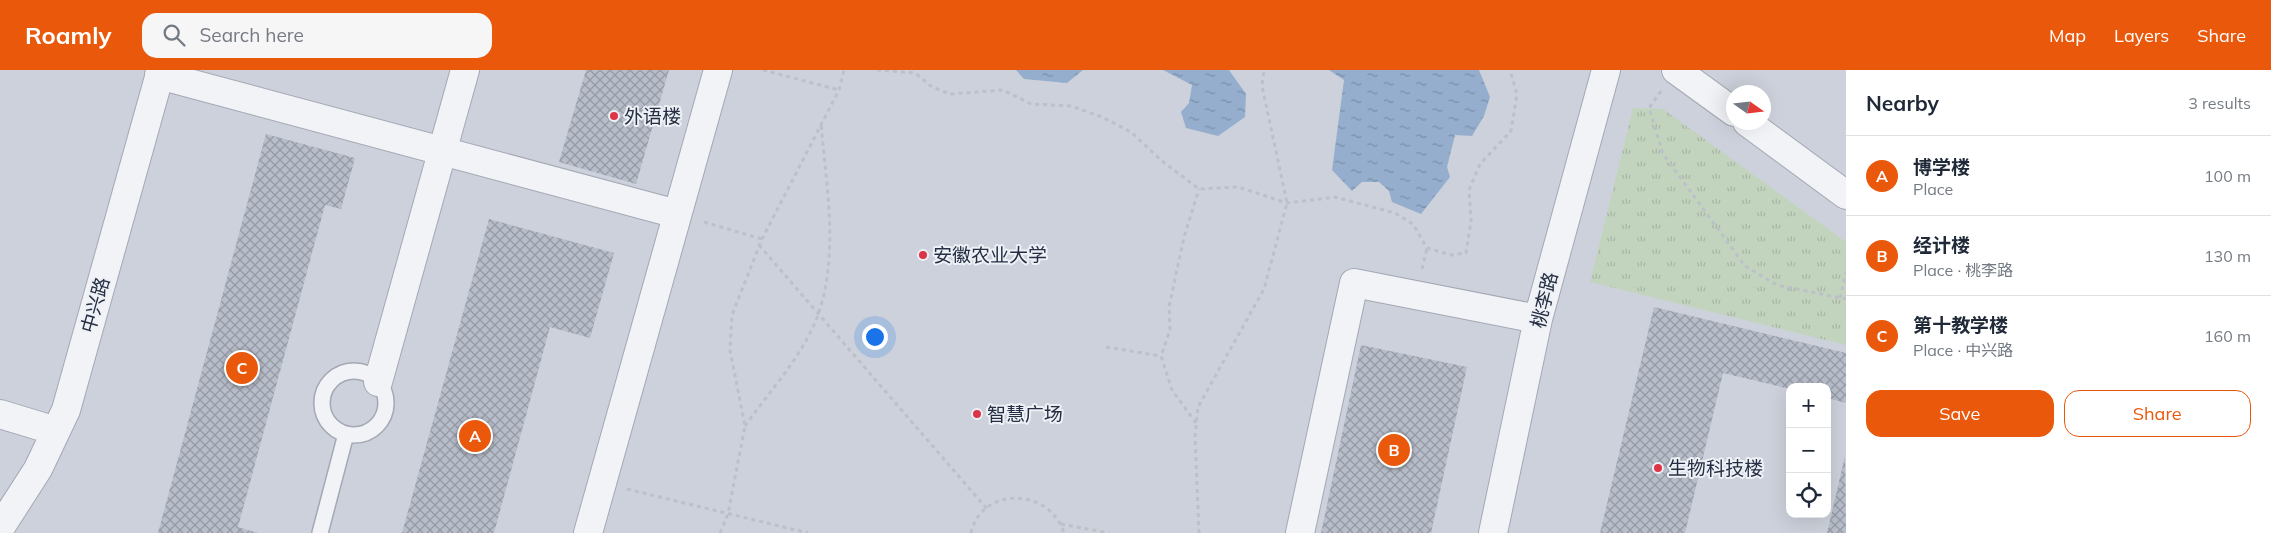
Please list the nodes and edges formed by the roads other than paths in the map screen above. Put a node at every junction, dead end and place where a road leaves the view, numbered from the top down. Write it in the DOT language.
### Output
graph roads {
  1 [pos="465,70"];
  2 [pos="718,70"];
  3 [pos="1606,70"];
  4 [pos="1676,70"];
  5 [pos="160,73"];
  6 [pos="1726,106"];
  7 [pos="1758,130"];
  8 [pos="442,151"];
  9 [pos="1846,195"];
  10 [pos="677,214"];
  11 [pos="1538,319"];
  12 [pos="378,382"];
  13 [pos="0,414"];
  14 [pos="56,431"];
  15 [pos="346,434"];
  16 [pos="0,528"];
  17 [pos="320,533"];
  18 [pos="588,533"];
  19 [pos="1300,533"];
  20 [pos="1494,533"];
  1 -- 8 [label="street"];
  2 -- 10 [label="street"];
  3 -- 11 [label="street, 桃李路"];
  4 -- 6 [label="street"];
  5 -- 8 [label="street"];
  5 -- 14 [label="street, 中兴路"];
  7 -- 9 [label="street"];
  8 -- 10 [label="street"];
  8 -- 12 [label="street"];
  10 -- 18 [label="street"];
  11 -- 19 [label="street"];
  11 -- 20 [label="street, 桃李路"];
  12 -- 15 [label="lane"];
  12 -- 15 [label="lane"];
  13 -- 14 [label="street"];
  14 -- 16 [label="street, 中兴路"];
  15 -- 17 [label="lane"];
}
